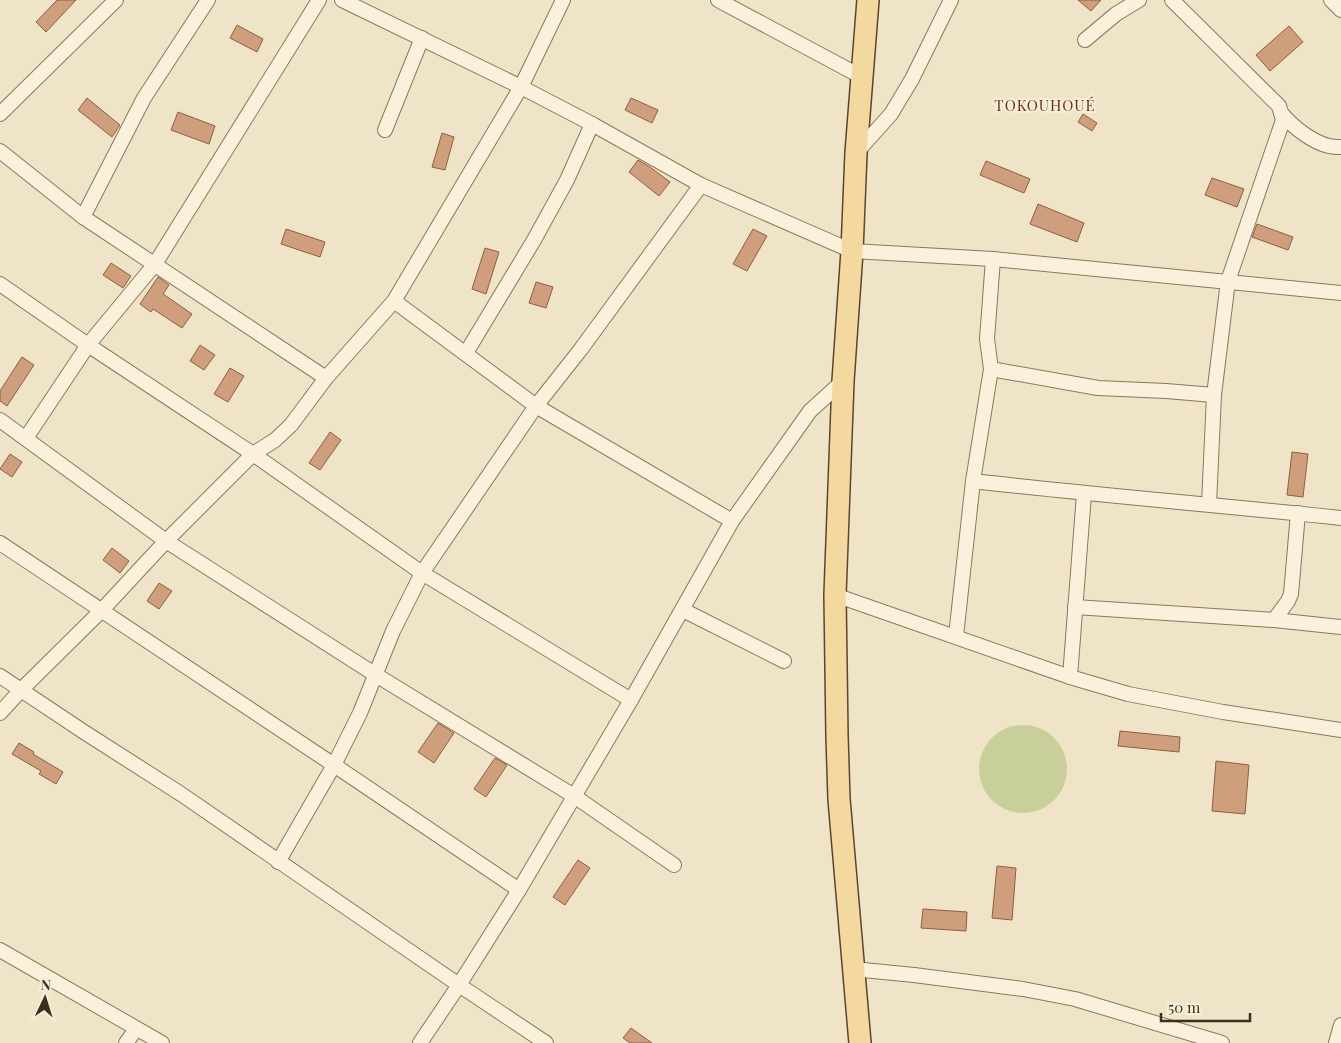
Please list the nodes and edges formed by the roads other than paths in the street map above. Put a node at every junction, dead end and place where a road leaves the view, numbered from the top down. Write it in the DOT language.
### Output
graph roads {
  1 [pos="116,0"];
  2 [pos="208,0"];
  3 [pos="319,0"];
  4 [pos="342,0"];
  5 [pos="563,0"];
  6 [pos="718,0"];
  7 [pos="868,0"];
  8 [pos="951,0"];
  9 [pos="1140,0"];
  10 [pos="1172,0"];
  11 [pos="1330,0"];
  12 [pos="1341,10"];
  13 [pos="422,38"];
  14 [pos="1085,40"];
  15 [pos="862,77"];
  16 [pos="521,86"];
  17 [pos="0,114"];
  18 [pos="1282,114"];
  19 [pos="592,124"];
  20 [pos="385,130"];
  21 [pos="1341,147"];
  22 [pos="0,151"];
  23 [pos="856,153"];
  24 [pos="701,185"];
  25 [pos="83,217"];
  26 [pos="852,251"];
  27 [pos="993,259"];
  28 [pos="155,264"];
  29 [pos="1228,281"];
  30 [pos="0,284"];
  31 [pos="1341,293"];
  32 [pos="394,301"];
  33 [pos="88,345"];
  34 [pos="466,353"];
  35 [pos="991,369"];
  36 [pos="326,378"];
  37 [pos="843,381"];
  38 [pos="1214,395"];
  39 [pos="536,406"];
  40 [pos="0,420"];
  41 [pos="26,438"];
  42 [pos="253,454"];
  43 [pos="973,481"];
  44 [pos="1084,494"];
  45 [pos="1209,504"];
  46 [pos="1298,513"];
  47 [pos="1341,518"];
  48 [pos="732,521"];
  49 [pos="166,541"];
  50 [pos="0,543"];
  51 [pos="422,573"];
  52 [pos="835,595"];
  53 [pos="1075,607"];
  54 [pos="102,610"];
  55 [pos="683,610"];
  56 [pos="1274,620"];
  57 [pos="1341,627"];
  58 [pos="956,636"];
  59 [pos="784,661"];
  60 [pos="376,675"];
  61 [pos="0,676"];
  62 [pos="1070,677"];
  63 [pos="21,690"];
  64 [pos="631,700"];
  65 [pos="0,713"];
  66 [pos="1341,730"];
  67 [pos="334,765"];
  68 [pos="574,796"];
  69 [pos="278,862"];
  70 [pos="674,865"];
  71 [pos="519,890"];
  72 [pos="2,956"];
  73 [pos="853,969"];
  74 [pos="459,985"];
  75 [pos="1341,1025"];
  76 [pos="136,1028"];
  77 [pos="126,1043"];
  78 [pos="162,1043"];
  79 [pos="420,1043"];
  80 [pos="546,1043"];
  81 [pos="860,1043"];
  82 [pos="1222,1043"];
  83 [pos="1336,1043"];
  1 -- 17 [label="street"];
  2 -- 25 [label="street"];
  3 -- 28 [label="street"];
  4 -- 13 [label="street"];
  5 -- 16 [label="street"];
  6 -- 15 [label="street"];
  7 -- 15 [label="main road"];
  8 -- 23 [label="street"];
  9 -- 14 [label="street"];
  10 -- 18 [label="street"];
  11 -- 12 [label="street"];
  13 -- 16 [label="street"];
  13 -- 20 [label="street"];
  15 -- 23 [label="main road"];
  16 -- 19 [label="street"];
  16 -- 32 [label="street"];
  18 -- 21 [label="street"];
  18 -- 29 [label="street"];
  19 -- 24 [label="street"];
  19 -- 34 [label="street"];
  22 -- 25 [label="street"];
  23 -- 26 [label="main road"];
  24 -- 26 [label="street"];
  24 -- 39 [label="street"];
  25 -- 28 [label="street"];
  26 -- 27 [label="street"];
  26 -- 37 [label="main road"];
  27 -- 29 [label="street"];
  27 -- 35 [label="street"];
  28 -- 33 [label="street"];
  28 -- 36 [label="street"];
  29 -- 31 [label="street"];
  29 -- 38 [label="street"];
  30 -- 33 [label="street"];
  32 -- 34 [label="street"];
  32 -- 36 [label="street"];
  33 -- 41 [label="street"];
  33 -- 42 [label="street"];
  34 -- 39 [label="street"];
  35 -- 38 [label="street"];
  35 -- 43 [label="street"];
  36 -- 42 [label="street"];
  37 -- 48 [label="street"];
  37 -- 52 [label="main road"];
  38 -- 45 [label="street"];
  39 -- 48 [label="street"];
  39 -- 51 [label="street"];
  40 -- 41 [label="street"];
  41 -- 49 [label="street"];
  42 -- 49 [label="street"];
  42 -- 51 [label="street"];
  43 -- 44 [label="street"];
  43 -- 58 [label="street"];
  44 -- 45 [label="street"];
  44 -- 53 [label="street"];
  45 -- 46 [label="street"];
  46 -- 47 [label="street"];
  46 -- 56 [label="street"];
  48 -- 55 [label="street"];
  49 -- 54 [label="street"];
  49 -- 60 [label="street"];
  50 -- 54 [label="street"];
  51 -- 60 [label="street"];
  51 -- 64 [label="street"];
  52 -- 58 [label="street"];
  52 -- 73 [label="main road"];
  53 -- 56 [label="street"];
  53 -- 62 [label="street"];
  54 -- 63 [label="street"];
  54 -- 67 [label="street"];
  55 -- 59 [label="street"];
  55 -- 64 [label="street"];
  56 -- 57 [label="street"];
  58 -- 62 [label="street"];
  60 -- 67 [label="street"];
  60 -- 68 [label="street"];
  61 -- 63 [label="street"];
  62 -- 66 [label="street"];
  63 -- 65 [label="street"];
  63 -- 69 [label="street"];
  64 -- 68 [label="street"];
  67 -- 69 [label="street"];
  67 -- 71 [label="street"];
  68 -- 70 [label="street"];
  68 -- 71 [label="street"];
  69 -- 74 [label="street"];
  71 -- 74 [label="street"];
  72 -- 76 [label="street"];
  73 -- 81 [label="main road"];
  73 -- 82 [label="street"];
  74 -- 79 [label="street"];
  74 -- 80 [label="street"];
  75 -- 83 [label="street"];
  76 -- 77 [label="street"];
  76 -- 78 [label="street"];
}
